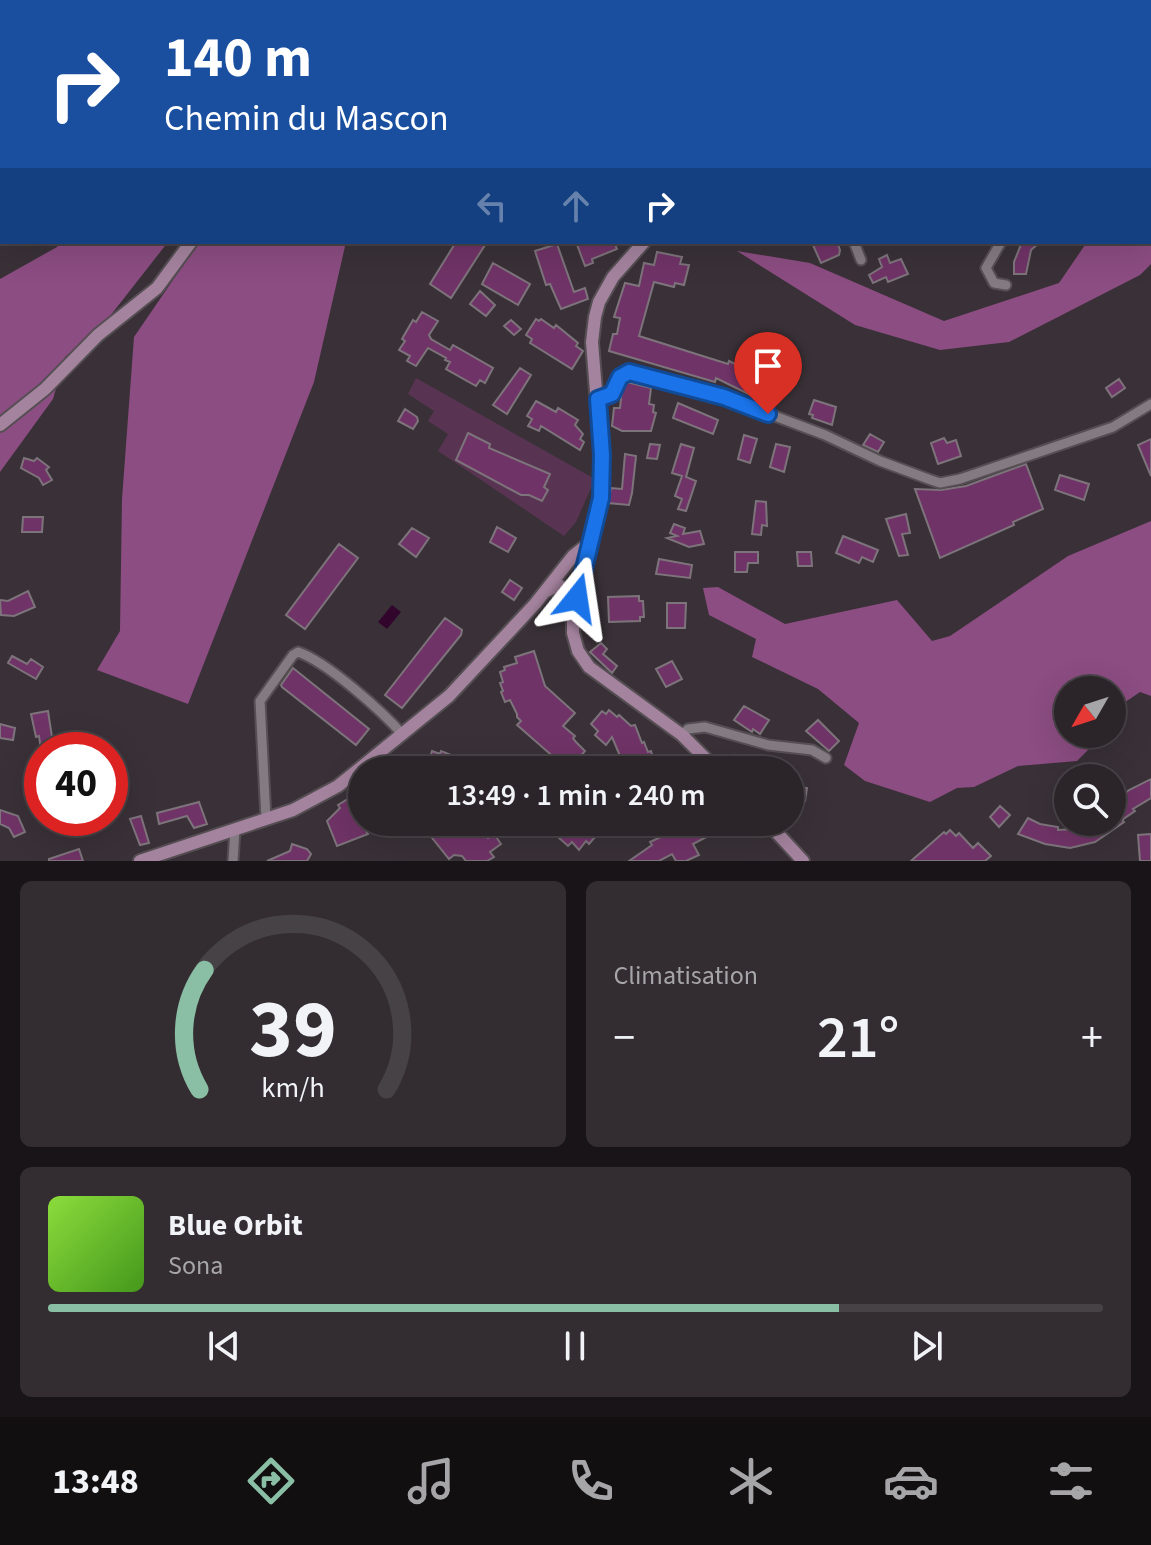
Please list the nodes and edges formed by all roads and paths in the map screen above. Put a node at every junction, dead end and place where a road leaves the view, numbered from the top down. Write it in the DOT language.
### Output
graph roads {
  1 [pos="190,244"];
  2 [pos="642,244"];
  3 [pos="855,244"];
  4 [pos="1000,244"];
  5 [pos="861,260"];
  6 [pos="1006,285"];
  7 [pos="598,399"];
  8 [pos="1151,404"];
  9 [pos="0,425"];
  10 [pos="590,549"];
  11 [pos="586,566"];
  12 [pos="559,574"];
  13 [pos="547,591"];
  14 [pos="577,598"];
  15 [pos="403,735"];
  16 [pos="682,735"];
  17 [pos="703,756"];
  18 [pos="826,758"];
  19 [pos="266,819"];
  20 [pos="235,829"];
  21 [pos="780,836"];
  22 [pos="140,861"];
  23 [pos="233,861"];
  24 [pos="803,861"];
  1 -- 9 [label="street"];
  2 -- 7 [label="street"];
  3 -- 5 [label="street"];
  4 -- 6 [label="street"];
  7 -- 8 [label="street"];
  7 -- 10 [label="street"];
  10 -- 11 [label="street"];
  10 -- 12 [label="street"];
  11 -- 12 [label="street"];
  11 -- 14 [label="street"];
  12 -- 13 [label="street"];
  13 -- 14 [label="street"];
  13 -- 15 [label="street"];
  14 -- 16 [label="street"];
  15 -- 19 [label="street"];
  15 -- 19 [label="street"];
  16 -- 17 [label="street"];
  16 -- 18 [label="street"];
  19 -- 20 [label="street"];
  20 -- 22 [label="street"];
  20 -- 23 [label="street"];
  21 -- 24 [label="street"];
}
